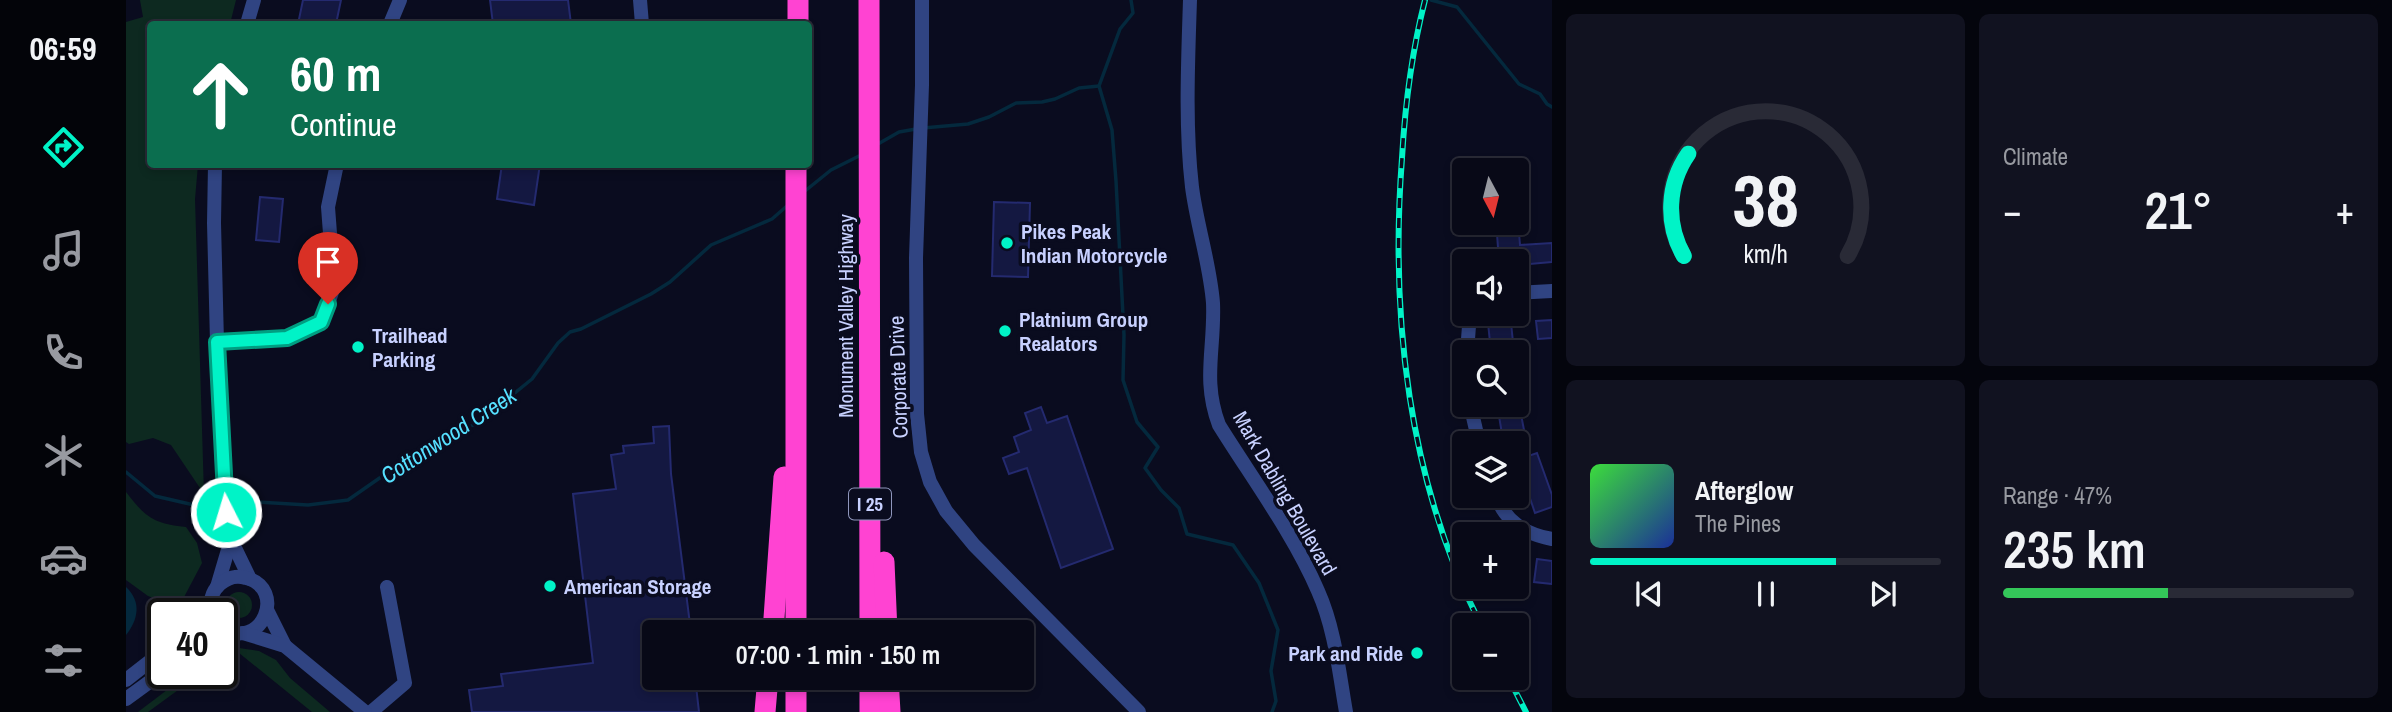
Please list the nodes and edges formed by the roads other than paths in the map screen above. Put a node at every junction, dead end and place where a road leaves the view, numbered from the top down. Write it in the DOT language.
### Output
graph roads {
  1 [pos="254,0"];
  2 [pos="400,0"];
  3 [pos="640,0"];
  4 [pos="798,0"];
  5 [pos="869,0"];
  6 [pos="922,0"];
  7 [pos="1190,0"];
  8 [pos="248,21"];
  9 [pos="391,21"];
  10 [pos="642,21"];
  11 [pos="798,21"];
  12 [pos="215,168"];
  13 [pos="336,168"];
  14 [pos="796,168"];
  15 [pos="1552,291"];
  16 [pos="1529,292"];
  17 [pos="217,342"];
  18 [pos="870,375"];
  19 [pos="796,388"];
  20 [pos="1500,508"];
  21 [pos="1552,539"];
  22 [pos="230,543"];
  23 [pos="250,579"];
  24 [pos="217,587"];
  25 [pos="387,587"];
  26 [pos="212,598"];
  27 [pos="267,610"];
  28 [pos="774,620"];
  29 [pos="796,620"];
  30 [pos="870,620"];
  31 [pos="886,620"];
  32 [pos="238,633"];
  33 [pos="238,635"];
  34 [pos="285,646"];
  35 [pos="147,664"];
  36 [pos="126,680"];
  37 [pos="147,684"];
  38 [pos="767,690"];
  39 [pos="796,690"];
  40 [pos="870,690"];
  41 [pos="889,690"];
  42 [pos="126,699"];
  43 [pos="365,712"];
  44 [pos="371,712"];
  45 [pos="765,712"];
  46 [pos="796,712"];
  47 [pos="870,712"];
  48 [pos="890,712"];
  49 [pos="1139,712"];
  50 [pos="1346,712"];
  1 -- 8 [label="street"];
  2 -- 9 [label="street"];
  3 -- 10 [label="street"];
  4 -- 11 [label="highway"];
  5 -- 18 [label="highway, Monument Valley Highway / I 25"];
  6 -- 49 [label="street, Corporate Drive"];
  7 -- 50 [label="street, Mark Dabling Boulevard"];
  12 -- 17 [label="street"];
  13 -- 17 [label="street"];
  14 -- 19 [label="highway"];
  15 -- 16 [label="street"];
  17 -- 22 [label="street"];
  18 -- 30 [label="highway, Monument Valley Highway / I 25"];
  18 -- 31 [label="highway"];
  19 -- 28 [label="highway"];
  19 -- 29 [label="highway"];
  20 -- 21 [label="street"];
  22 -- 23 [label="street"];
  22 -- 24 [label="street"];
  23 -- 24 [label="street"];
  23 -- 27 [label="street"];
  24 -- 26 [label="street"];
  25 -- 44 [label="street"];
  27 -- 32 [label="street"];
  27 -- 34 [label="street"];
  33 -- 34 [label="street"];
  34 -- 43 [label="street"];
  35 -- 36 [label="street"];
  37 -- 42 [label="street"];
  38 -- 45 [label="highway"];
  39 -- 46 [label="highway"];
  40 -- 47 [label="highway"];
  41 -- 48 [label="highway"];
}
